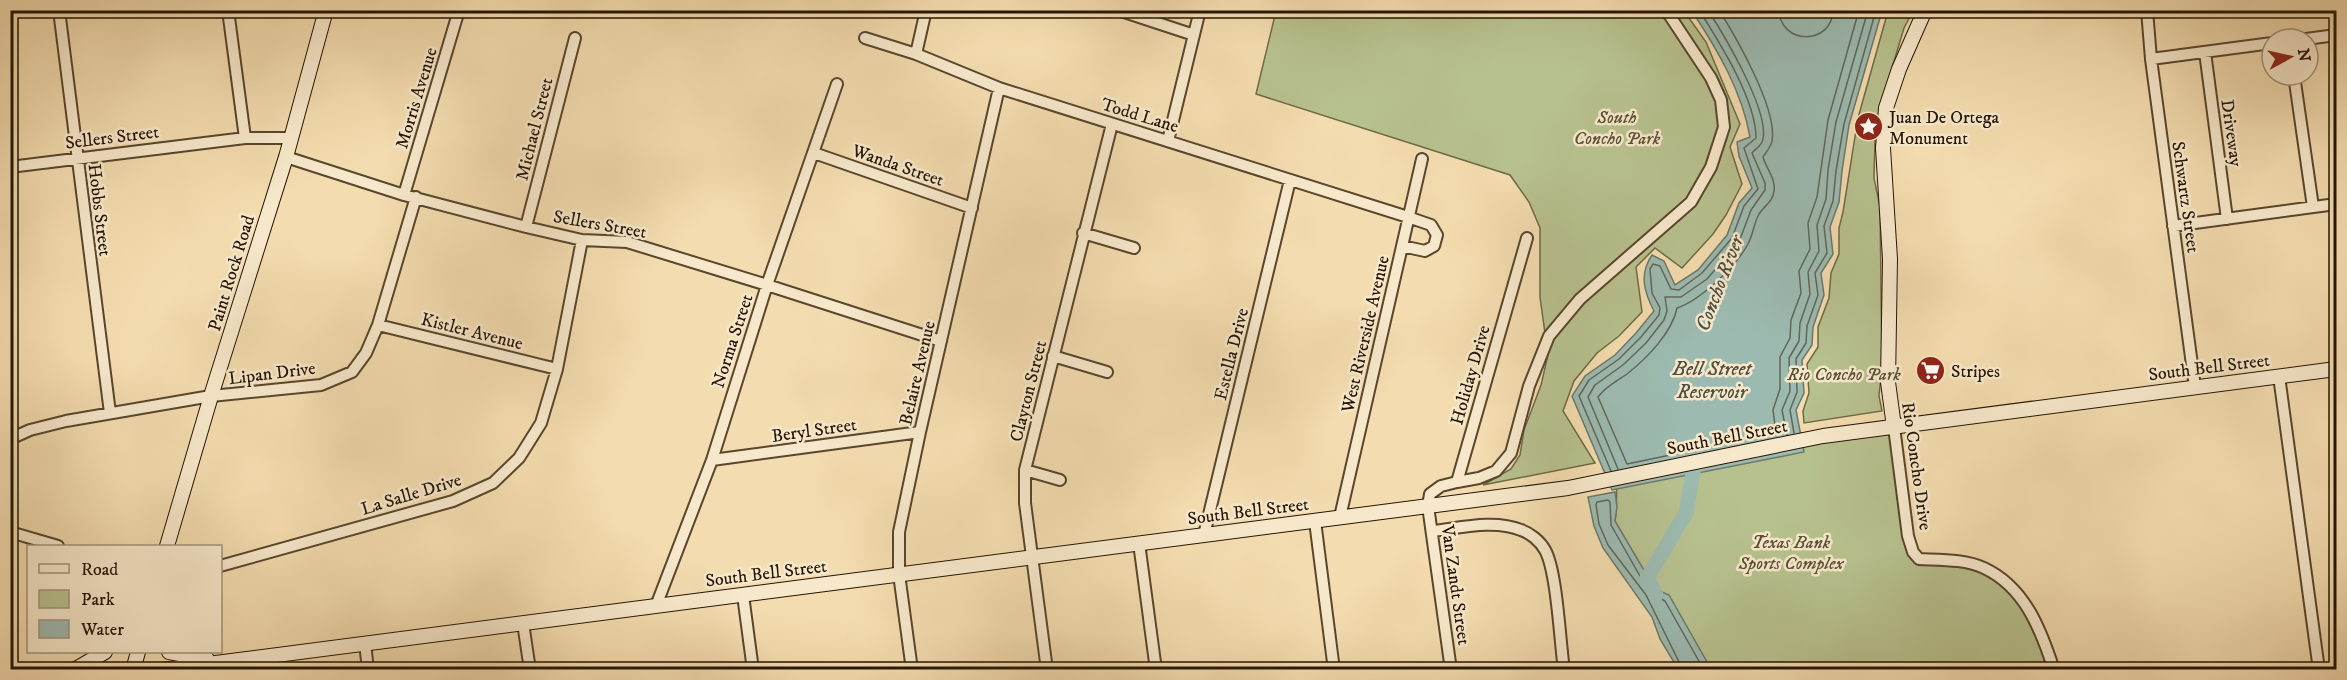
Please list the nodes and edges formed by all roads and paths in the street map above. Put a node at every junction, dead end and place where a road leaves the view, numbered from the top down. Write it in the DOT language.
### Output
graph roads {
  1 [pos="59,10"];
  2 [pos="228,10"];
  3 [pos="326,10"];
  4 [pos="459,10"];
  5 [pos="926,10"];
  6 [pos="1118,10"];
  7 [pos="1200,10"];
  8 [pos="1666,10"];
  9 [pos="1925,10"];
  10 [pos="2147,10"];
  11 [pos="1194,35"];
  12 [pos="2337,35"];
  13 [pos="2320,37"];
  14 [pos="575,38"];
  15 [pos="865,38"];
  16 [pos="2260,45"];
  17 [pos="2205,52"];
  18 [pos="916,54"];
  19 [pos="2151,59"];
  20 [pos="837,84"];
  21 [pos="2296,87"];
  22 [pos="999,88"];
  23 [pos="1112,124"];
  24 [pos="245,138"];
  25 [pos="290,138"];
  26 [pos="1168,141"];
  27 [pos="814,153"];
  28 [pos="77,158"];
  29 [pos="286,158"];
  30 [pos="1422,159"];
  31 [pos="10,167"];
  32 [pos="1290,180"];
  33 [pos="404,195"];
  34 [pos="416,197"];
  35 [pos="2337,204"];
  36 [pos="2313,207"];
  37 [pos="972,208"];
  38 [pos="1408,217"];
  39 [pos="2227,219"];
  40 [pos="2174,226"];
  41 [pos="526,227"];
  42 [pos="1083,233"];
  43 [pos="1527,238"];
  44 [pos="582,240"];
  45 [pos="1402,246"];
  46 [pos="1134,248"];
  47 [pos="767,285"];
  48 [pos="378,325"];
  49 [pos="941,341"];
  50 [pos="1053,357"];
  51 [pos="557,369"];
  52 [pos="2337,369"];
  53 [pos="1107,372"];
  54 [pos="2279,376"];
  55 [pos="2195,387"];
  56 [pos="211,396"];
  57 [pos="110,413"];
  58 [pos="1894,427"];
  59 [pos="920,432"];
  60 [pos="10,439"];
  61 [pos="712,460"];
  62 [pos="1025,470"];
  63 [pos="1060,480"];
  64 [pos="1456,482"];
  65 [pos="1428,506"];
  66 [pos="1340,517"];
  67 [pos="1315,521"];
  68 [pos="1433,531"];
  69 [pos="10,532"];
  70 [pos="1204,535"];
  71 [pos="1139,543"];
  72 [pos="55,545"];
  73 [pos="167,545"];
  74 [pos="1031,557"];
  75 [pos="222,565"];
  76 [pos="899,574"];
  77 [pos="743,594"];
  78 [pos="656,606"];
  79 [pos="523,623"];
  80 [pos="365,643"];
  81 [pos="102,653"];
  82 [pos="137,653"];
  83 [pos="180,653"];
  84 [pos="224,661"];
  85 [pos="74,669"];
  86 [pos="133,669"];
  87 [pos="162,669"];
  88 [pos="368,669"];
  89 [pos="530,669"];
  90 [pos="753,669"];
  91 [pos="912,669"];
  92 [pos="1047,669"];
  93 [pos="1156,669"];
  94 [pos="1334,669"];
  95 [pos="1451,669"];
  96 [pos="1564,669"];
  97 [pos="2054,669"];
  98 [pos="2319,669"];
  1 -- 28 [label="street, Hobbs Street"];
  2 -- 24 [label="street"];
  3 -- 25 [label="main road, Paint Rock Road"];
  4 -- 33 [label="street, Morris Avenue"];
  5 -- 18 [label="street"];
  6 -- 11 [label="street"];
  7 -- 11 [label="street"];
  8 -- 64 [label="street"];
  9 -- 58 [label="main road, Rio Concho Drive"];
  10 -- 19 [label="street, Schwartz Street"];
  11 -- 26 [label="street"];
  12 -- 13 [label="street"];
  14 -- 41 [label="street, Michael Street"];
  15 -- 18 [label="street, Todd Lane"];
  16 -- 17 [label="street"];
  17 -- 19 [label="street"];
  17 -- 39 [label="street, Driveway"];
  18 -- 22 [label="street, Todd Lane"];
  19 -- 40 [label="street, Schwartz Street"];
  20 -- 27 [label="street, Norma Street"];
  21 -- 36 [label="street"];
  22 -- 23 [label="street, Todd Lane"];
  22 -- 37 [label="street, Belaire Avenue"];
  23 -- 26 [label="street, Todd Lane"];
  23 -- 42 [label="street, Clayton Street"];
  24 -- 25 [label="street, Sellers Street"];
  24 -- 28 [label="street, Sellers Street"];
  25 -- 29 [label="main road, Paint Rock Road"];
  26 -- 32 [label="street, Todd Lane"];
  27 -- 37 [label="street, Wanda Street"];
  27 -- 47 [label="street, Norma Street"];
  28 -- 31 [label="street, Sellers Street"];
  28 -- 57 [label="street, Hobbs Street"];
  29 -- 33 [label="street, Sellers Street"];
  29 -- 56 [label="main road, Paint Rock Road"];
  30 -- 38 [label="street, West Riverside Avenue"];
  32 -- 38 [label="street, Todd Lane"];
  32 -- 70 [label="street, Estella Drive"];
  33 -- 34 [label="street, Sellers Street"];
  34 -- 41 [label="street, Sellers Street"];
  34 -- 48 [label="street, Lipan Drive"];
  35 -- 36 [label="street"];
  36 -- 39 [label="street"];
  37 -- 49 [label="street, Belaire Avenue"];
  38 -- 45 [label="street, West Riverside Avenue"];
  38 -- 45 [label="street, Todd Lane"];
  39 -- 40 [label="street"];
  40 -- 55 [label="street, Schwartz Street"];
  41 -- 44 [label="street, Sellers Street"];
  42 -- 46 [label="street"];
  42 -- 50 [label="street, Clayton Street"];
  43 -- 64 [label="street, Holiday Drive"];
  44 -- 47 [label="street, Sellers Street"];
  44 -- 51 [label="street, La Salle Drive"];
  45 -- 66 [label="street, West Riverside Avenue"];
  47 -- 49 [label="street, Sellers Street"];
  47 -- 61 [label="street, Norma Street"];
  48 -- 51 [label="street, Kistler Avenue"];
  48 -- 56 [label="street, Lipan Drive"];
  49 -- 59 [label="street, Belaire Avenue"];
  50 -- 53 [label="street"];
  50 -- 62 [label="street, Clayton Street"];
  51 -- 75 [label="street, La Salle Drive"];
  52 -- 54 [label="main road, South Bell Street"];
  54 -- 55 [label="main road, South Bell Street"];
  54 -- 98 [label="street"];
  55 -- 58 [label="main road, South Bell Street"];
  56 -- 57 [label="street, Lipan Drive"];
  56 -- 73 [label="main road, Paint Rock Road"];
  57 -- 60 [label="street, Lipan Drive"];
  58 -- 65 [label="main road, South Bell Street"];
  58 -- 97 [label="street, Rio Concho Drive"];
  59 -- 61 [label="street, Beryl Street"];
  59 -- 76 [label="street, Belaire Avenue"];
  61 -- 78 [label="street, Norma Street"];
  62 -- 63 [label="street"];
  62 -- 74 [label="street, Clayton Street"];
  64 -- 65 [label="street"];
  65 -- 66 [label="main road, South Bell Street"];
  65 -- 68 [label="street, Van Zandt Street"];
  66 -- 67 [label="main road, South Bell Street"];
  67 -- 70 [label="main road, South Bell Street"];
  67 -- 94 [label="street"];
  68 -- 95 [label="street, Van Zandt Street"];
  68 -- 96 [label="street"];
  69 -- 72 [label="street"];
  70 -- 71 [label="main road, South Bell Street"];
  71 -- 74 [label="main road, South Bell Street"];
  71 -- 93 [label="street"];
  74 -- 76 [label="main road, South Bell Street"];
  74 -- 92 [label="street, Clayton Street"];
  76 -- 77 [label="main road, South Bell Street"];
  76 -- 91 [label="street, Belaire Avenue"];
  77 -- 78 [label="main road, South Bell Street"];
  77 -- 90 [label="street"];
  78 -- 79 [label="main road, South Bell Street"];
  79 -- 80 [label="main road, South Bell Street"];
  79 -- 89 [label="street"];
  80 -- 84 [label="main road, South Bell Street"];
  80 -- 88 [label="street"];
  81 -- 85 [label="main road"];
  82 -- 86 [label="main road"];
  83 -- 84 [label="main road"];
  84 -- 87 [label="main road, South Bell Street"];
}
